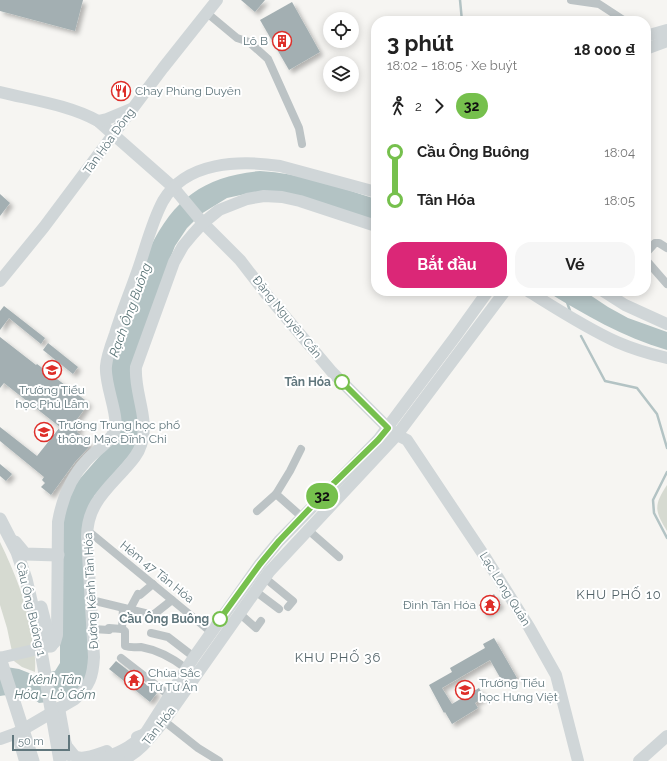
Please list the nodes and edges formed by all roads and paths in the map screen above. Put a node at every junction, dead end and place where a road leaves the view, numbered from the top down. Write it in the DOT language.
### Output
graph roads {
  1 [pos="217,0"];
  2 [pos="571,0"];
  3 [pos="206,13"];
  4 [pos="617,16"];
  5 [pos="667,30"];
  6 [pos="651,35"];
  7 [pos="667,41"];
  8 [pos="651,47"];
  9 [pos="0,92"];
  10 [pos="132,108"];
  11 [pos="98,121"];
  12 [pos="113,135"];
  13 [pos="302,144"];
  14 [pos="173,187"];
  15 [pos="371,191"];
  16 [pos="203,223"];
  17 [pos="371,224"];
  18 [pos="651,247"];
  19 [pos="667,248"];
  20 [pos="651,266"];
  21 [pos="5,267"];
  22 [pos="0,281"];
  23 [pos="667,284"];
  24 [pos="485,296"];
  25 [pos="501,296"];
  26 [pos="536,296"];
  27 [pos="611,296"];
  28 [pos="667,324"];
  29 [pos="667,358"];
  30 [pos="392,432"];
  31 [pos="301,449"];
  32 [pos="276,494"];
  33 [pos="257,511"];
  34 [pos="302,517"];
  35 [pos="3,525"];
  36 [pos="307,529"];
  37 [pos="87,530"];
  38 [pos="21,553"];
  39 [pos="58,555"];
  40 [pos="339,557"];
  41 [pos="264,578"];
  42 [pos="153,584"];
  43 [pos="255,591"];
  44 [pos="91,600"];
  45 [pos="172,600"];
  46 [pos="127,608"];
  47 [pos="239,613"];
  48 [pos="261,621"];
  49 [pos="93,629"];
  50 [pos="122,629"];
  51 [pos="211,632"];
  52 [pos="151,633"];
  53 [pos="51,646"];
  54 [pos="194,657"];
  55 [pos="0,658"];
  56 [pos="121,658"];
  57 [pos="187,669"];
  58 [pos="170,696"];
  59 [pos="59,708"];
  60 [pos="164,721"];
  61 [pos="17,733"];
  62 [pos="145,734"];
  63 [pos="667,736"];
  64 [pos="0,739"];
  65 [pos="65,752"];
  66 [pos="25,761"];
  67 [pos="33,761"];
  68 [pos="60,761"];
  69 [pos="97,761"];
  70 [pos="121,761"];
  71 [pos="219,761"];
  72 [pos="578,761"];
  73 [pos="639,761"];
  1 -- 3 [label="main road, Tân Hòa Đông"];
  2 -- 4 [label="street"];
  3 -- 10 [label="main road, Tân Hòa Đông"];
  3 -- 13 [label="street"];
  5 -- 6 [label="main road"];
  7 -- 8 [label="main road"];
  9 -- 11 [label="main road"];
  10 -- 11 [label="main road"];
  10 -- 12 [label="main road, Tân Hòa Đông"];
  11 -- 12 [label="main road"];
  12 -- 14 [label="main road"];
  12 -- 21 [label="main road, Tân Hòa Đông"];
  14 -- 15 [label="main road"];
  14 -- 16 [label="main road, Đặng Nguyên Cẩn"];
  14 -- 39 [label="main road"];
  16 -- 17 [label="main road, Đường Kênh Tân Hóa"];
  16 -- 30 [label="main road, Đặng Nguyên Cẩn"];
  16 -- 37 [label="main road, Đường Kênh Tân Hóa"];
  18 -- 19 [label="street"];
  20 -- 23 [label="street"];
  21 -- 22 [label="main road, Tân Hòa Đông"];
  24 -- 30 [label="main road, Tân Hóa"];
  25 -- 30 [label="main road, Tân Hóa"];
  26 -- 29 [label="main road"];
  27 -- 28 [label="main road"];
  30 -- 34 [label="main road, Tân Hóa"];
  30 -- 36 [label="main road, Tân Hóa"];
  30 -- 72 [label="main road, Lạc Long Quân"];
  31 -- 32 [label="street"];
  32 -- 33 [label="street"];
  32 -- 34 [label="street"];
  34 -- 51 [label="main road, Tân Hóa"];
  35 -- 38 [label="main road"];
  36 -- 40 [label="street"];
  36 -- 41 [label="main road, Tân Hóa"];
  37 -- 42 [label="street, Hẻm 47 Tân Hóa"];
  37 -- 44 [label="main road, Đường Kênh Tân Hóa"];
  38 -- 39 [label="main road"];
  38 -- 53 [label="main road"];
  38 -- 65 [label="main road, Cầu Ông Buông 1"];
  39 -- 53 [label="main road"];
  41 -- 43 [label="main road, Tân Hóa"];
  41 -- 43 [label="street"];
  42 -- 45 [label="street, Hẻm 47 Tân Hóa"];
  42 -- 46 [label="street"];
  43 -- 47 [label="main road, Tân Hóa"];
  44 -- 46 [label="street"];
  44 -- 49 [label="main road, Đường Kênh Tân Hóa"];
  45 -- 46 [label="street"];
  45 -- 51 [label="street, Hẻm 47 Tân Hóa"];
  46 -- 50 [label="street"];
  47 -- 48 [label="street"];
  47 -- 60 [label="main road, Tân Hóa"];
  49 -- 50 [label="street"];
  49 -- 59 [label="main road, Đường Kênh Tân Hóa"];
  50 -- 57 [label="street"];
  51 -- 54 [label="main road, Tân Hóa"];
  52 -- 54 [label="street"];
  53 -- 55 [label="main road"];
  54 -- 57 [label="main road, Tân Hóa"];
  55 -- 67 [label="main road"];
  56 -- 58 [label="street"];
  57 -- 58 [label="main road, Tân Hóa"];
  58 -- 62 [label="main road, Tân Hóa"];
  59 -- 61 [label="main road, Đường Kênh Tân Hóa"];
  59 -- 65 [label="main road"];
  60 -- 70 [label="main road, Tân Hóa"];
  60 -- 71 [label="street"];
  61 -- 64 [label="main road, Đường Kênh Tân Hóa"];
  61 -- 66 [label="main road"];
  62 -- 65 [label="main road, Tân Hóa"];
  62 -- 69 [label="main road"];
  63 -- 73 [label="main road"];
  65 -- 68 [label="main road, Cầu Ông Buông 1"];
}
